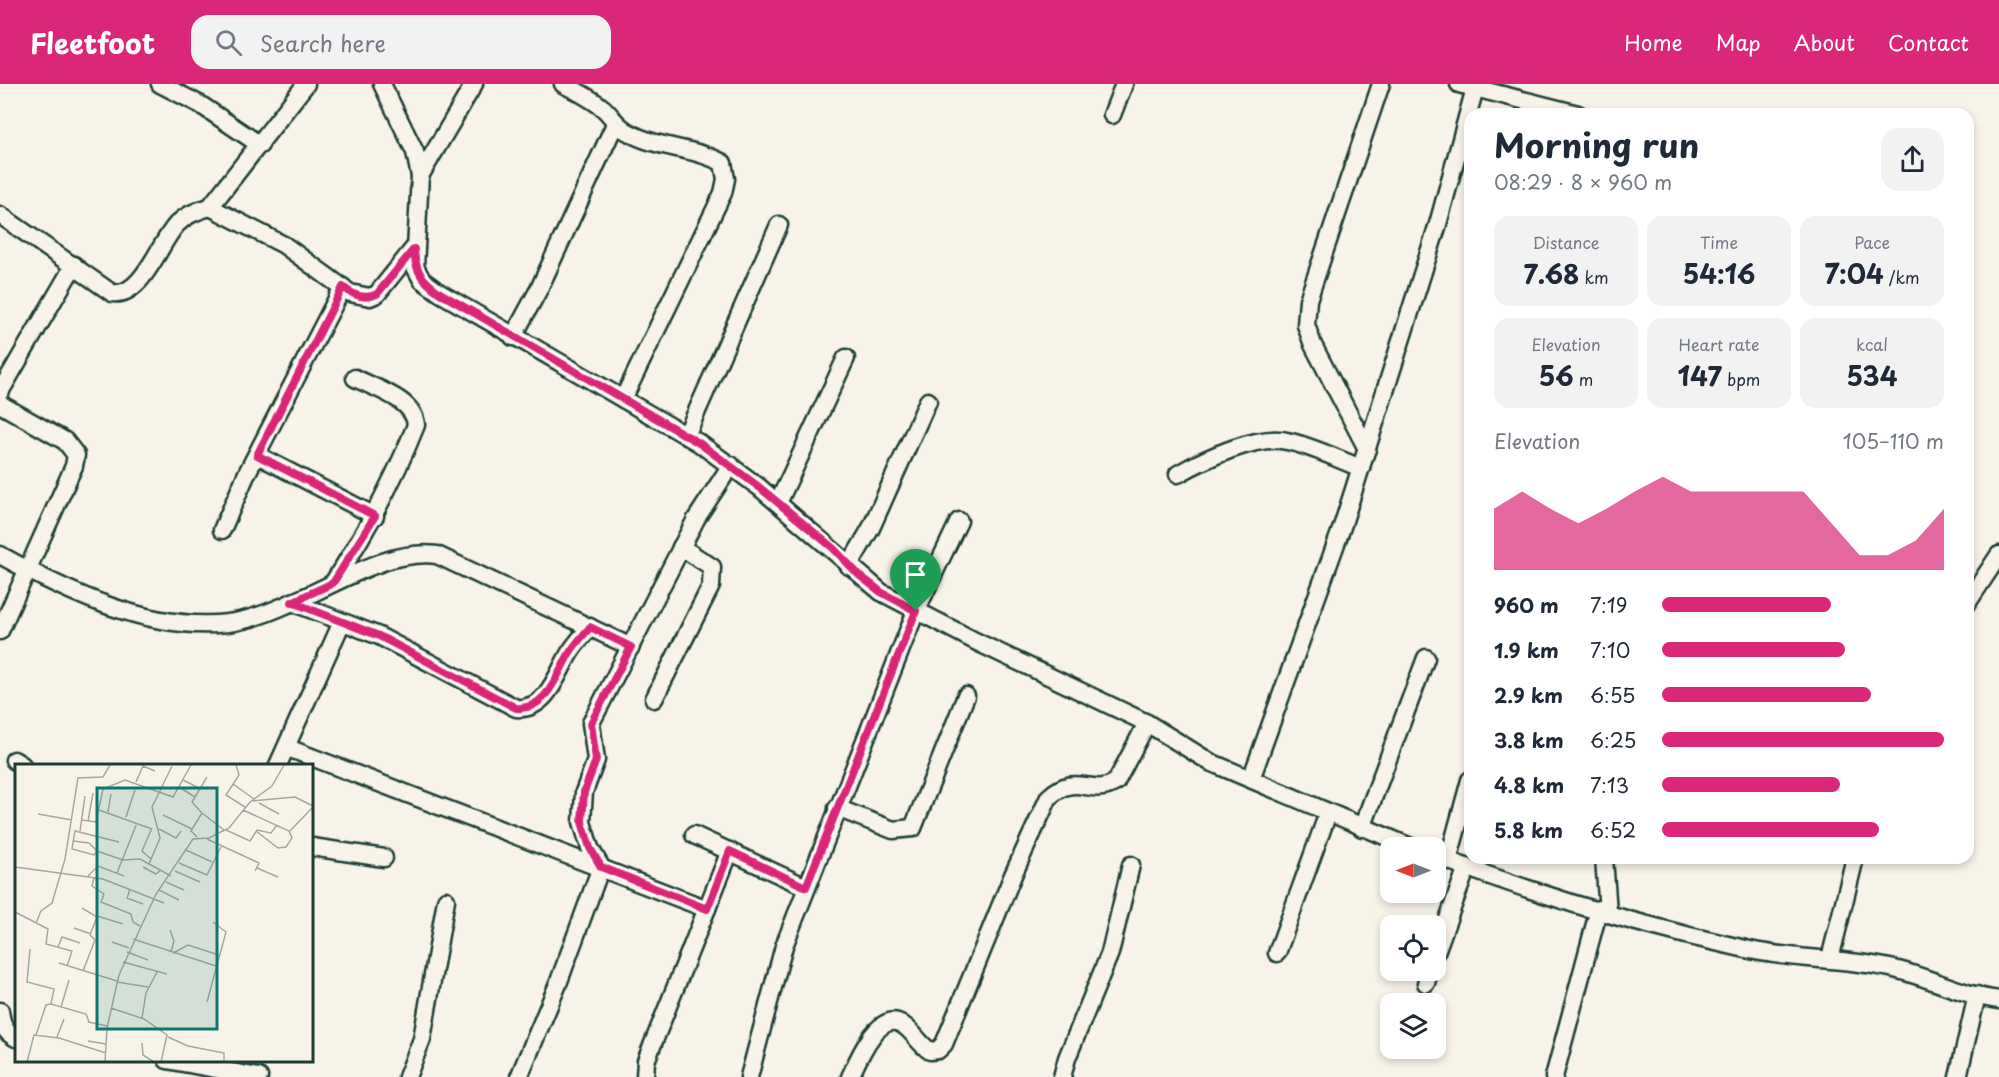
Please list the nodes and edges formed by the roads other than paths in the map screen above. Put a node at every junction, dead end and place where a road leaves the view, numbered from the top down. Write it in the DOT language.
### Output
graph roads {
  1 [pos="160,84"];
  2 [pos="306,84"];
  3 [pos="382,84"];
  4 [pos="474,84"];
  5 [pos="563,84"];
  6 [pos="1124,84"];
  7 [pos="1381,84"];
  8 [pos="1459,84"];
  9 [pos="1476,88"];
  10 [pos="1470,108"];
  11 [pos="1554,108"];
  12 [pos="1112,115"];
  13 [pos="615,124"];
  14 [pos="1464,131"];
  15 [pos="260,145"];
  16 [pos="420,176"];
  17 [pos="210,207"];
  18 [pos="2,222"];
  19 [pos="779,225"];
  20 [pos="414,249"];
  21 [pos="74,265"];
  22 [pos="343,287"];
  23 [pos="513,337"];
  24 [pos="846,358"];
  25 [pos="355,378"];
  26 [pos="0,392"];
  27 [pos="623,399"];
  28 [pos="928,401"];
  29 [pos="0,404"];
  30 [pos="686,435"];
  31 [pos="1367,449"];
  32 [pos="257,455"];
  33 [pos="731,465"];
  34 [pos="1361,468"];
  35 [pos="1178,474"];
  36 [pos="778,503"];
  37 [pos="375,516"];
  38 [pos="959,521"];
  39 [pos="222,530"];
  40 [pos="681,547"];
  41 [pos="0,555"];
  42 [pos="1999,555"];
  43 [pos="849,566"];
  44 [pos="27,570"];
  45 [pos="333,583"];
  46 [pos="1974,593"];
  47 [pos="292,602"];
  48 [pos="916,611"];
  49 [pos="342,622"];
  50 [pos="590,627"];
  51 [pos="0,631"];
  52 [pos="631,647"];
  53 [pos="1426,658"];
  54 [pos="966,696"];
  55 [pos="654,699"];
  56 [pos="1147,723"];
  57 [pos="288,748"];
  58 [pos="279,764"];
  59 [pos="1251,779"];
  60 [pos="1464,797"];
  61 [pos="837,808"];
  62 [pos="1329,813"];
  63 [pos="1362,828"];
  64 [pos="694,835"];
  65 [pos="1385,837"];
  66 [pos="314,847"];
  67 [pos="1446,847"];
  68 [pos="730,851"];
  69 [pos="384,858"];
  70 [pos="1446,859"];
  71 [pos="1604,864"];
  72 [pos="1854,864"];
  73 [pos="1131,865"];
  74 [pos="601,867"];
  75 [pos="1467,867"];
  76 [pos="806,887"];
  77 [pos="446,900"];
  78 [pos="707,909"];
  79 [pos="1604,910"];
  80 [pos="1446,925"];
  81 [pos="1278,953"];
  82 [pos="1830,959"];
  83 [pos="1977,995"];
  84 [pos="1999,1000"];
  85 [pos="0,1011"];
  86 [pos="15,1037"];
  87 [pos="177,1062"];
  88 [pos="259,1077"];
  89 [pos="407,1077"];
  90 [pos="520,1077"];
  91 [pos="645,1077"];
  92 [pos="749,1077"];
  93 [pos="849,1077"];
  94 [pos="1062,1077"];
  95 [pos="1554,1077"];
  96 [pos="1958,1077"];
  1 -- 15 [label="street"];
  2 -- 15 [label="street"];
  3 -- 16 [label="street"];
  4 -- 16 [label="street"];
  5 -- 13 [label="street"];
  6 -- 12 [label="street"];
  7 -- 31 [label="street"];
  8 -- 9 [label="street"];
  9 -- 10 [label="street"];
  9 -- 11 [label="street"];
  13 -- 23 [label="street"];
  13 -- 27 [label="street"];
  14 -- 31 [label="street"];
  15 -- 17 [label="street"];
  16 -- 20 [label="street"];
  17 -- 21 [label="street"];
  17 -- 22 [label="street"];
  18 -- 21 [label="street"];
  19 -- 30 [label="street"];
  20 -- 22 [label="street"];
  20 -- 23 [label="street"];
  21 -- 26 [label="street"];
  22 -- 32 [label="street"];
  23 -- 27 [label="street"];
  24 -- 36 [label="street"];
  25 -- 37 [label="street"];
  27 -- 30 [label="street"];
  28 -- 43 [label="street"];
  29 -- 44 [label="street"];
  30 -- 33 [label="street"];
  31 -- 34 [label="street"];
  32 -- 37 [label="street"];
  32 -- 39 [label="street"];
  33 -- 36 [label="street"];
  33 -- 40 [label="street"];
  34 -- 35 [label="street"];
  34 -- 59 [label="street"];
  36 -- 43 [label="street"];
  37 -- 45 [label="street"];
  38 -- 48 [label="street"];
  40 -- 52 [label="street"];
  40 -- 55 [label="street"];
  41 -- 44 [label="street"];
  42 -- 46 [label="street"];
  43 -- 48 [label="street"];
  44 -- 47 [label="street"];
  44 -- 51 [label="street"];
  45 -- 47 [label="street"];
  45 -- 50 [label="street"];
  47 -- 49 [label="street"];
  48 -- 56 [label="street"];
  48 -- 61 [label="street"];
  49 -- 50 [label="street"];
  49 -- 57 [label="street"];
  50 -- 52 [label="street"];
  52 -- 74 [label="street"];
  53 -- 63 [label="street"];
  54 -- 61 [label="street"];
  56 -- 59 [label="street"];
  56 -- 93 [label="street"];
  57 -- 58 [label="street"];
  57 -- 74 [label="street"];
  59 -- 62 [label="street"];
  60 -- 67 [label="street"];
  61 -- 76 [label="street"];
  62 -- 63 [label="street"];
  62 -- 81 [label="street"];
  63 -- 65 [label="street"];
  64 -- 68 [label="street"];
  66 -- 69 [label="street"];
  68 -- 76 [label="street"];
  68 -- 78 [label="street"];
  70 -- 75 [label="street"];
  71 -- 79 [label="street"];
  72 -- 82 [label="street"];
  73 -- 94 [label="street"];
  74 -- 78 [label="street"];
  74 -- 90 [label="street"];
  75 -- 79 [label="street"];
  75 -- 80 [label="street"];
  76 -- 92 [label="street"];
  77 -- 89 [label="street"];
  78 -- 91 [label="street"];
  79 -- 82 [label="street"];
  79 -- 95 [label="street"];
  82 -- 83 [label="street"];
  83 -- 84 [label="street"];
  83 -- 96 [label="street"];
  85 -- 86 [label="street"];
  87 -- 88 [label="street"];
}
